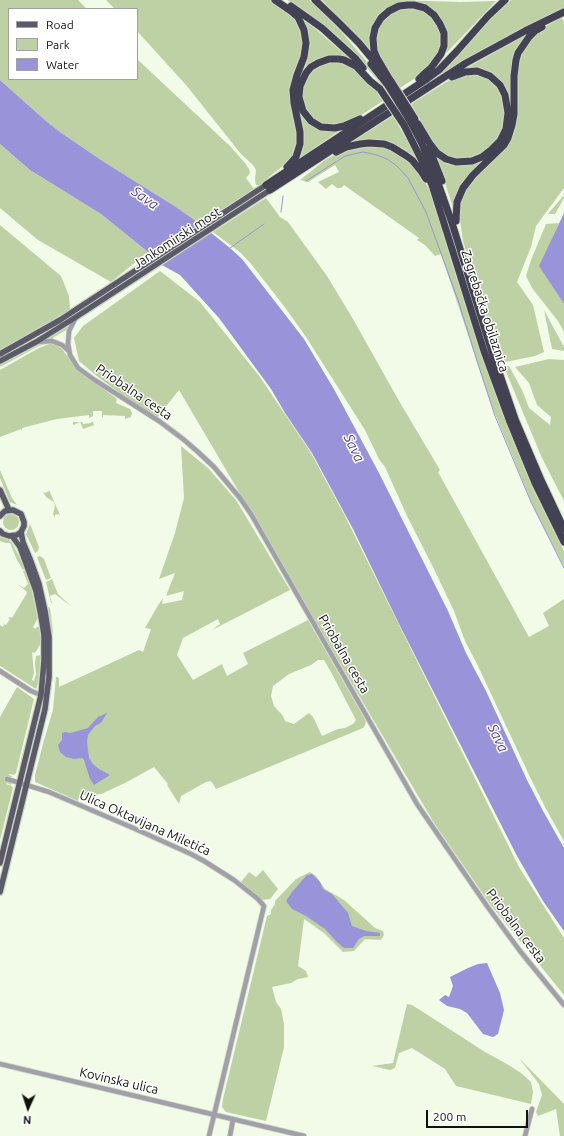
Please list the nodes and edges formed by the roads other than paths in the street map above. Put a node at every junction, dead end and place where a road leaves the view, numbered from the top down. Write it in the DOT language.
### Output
graph roads {
  1 [pos="275,0"];
  2 [pos="280,0"];
  3 [pos="505,0"];
  4 [pos="318,3"];
  5 [pos="564,12"];
  6 [pos="564,16"];
  7 [pos="468,39"];
  8 [pos="444,77"];
  9 [pos="419,79"];
  10 [pos="390,82"];
  11 [pos="380,89"];
  12 [pos="360,119"];
  13 [pos="414,121"];
  14 [pos="310,160"];
  15 [pos="268,186"];
  16 [pos="456,221"];
  17 [pos="450,241"];
  18 [pos="464,262"];
  19 [pos="102,296"];
  20 [pos="76,317"];
  21 [pos="36,342"];
  22 [pos="68,351"];
  23 [pos="0,354"];
  24 [pos="0,361"];
  25 [pos="0,490"];
  26 [pos="10,510"];
  27 [pos="0,514"];
  28 [pos="564,529"];
  29 [pos="0,531"];
  30 [pos="21,532"];
  31 [pos="12,536"];
  32 [pos="564,542"];
  33 [pos="0,672"];
  34 [pos="41,696"];
  35 [pos="7,779"];
  36 [pos="22,784"];
  37 [pos="0,863"];
  38 [pos="0,892"];
  39 [pos="564,1005"];
  40 [pos="0,1064"];
  41 [pos="532,1109"];
  42 [pos="214,1115"];
  43 [pos="233,1119"];
  44 [pos="209,1136"];
  45 [pos="230,1136"];
  46 [pos="304,1136"];
  47 [pos="525,1136"];
  1 -- 15 [label="highway"];
  2 -- 11 [label="highway"];
  3 -- 7 [label="highway"];
  4 -- 10 [label="highway"];
  5 -- 8 [label="highway"];
  6 -- 16 [label="highway"];
  7 -- 9 [label="highway"];
  7 -- 14 [label="highway"];
  8 -- 13 [label="highway"];
  8 -- 14 [label="highway"];
  9 -- 10 [label="highway"];
  9 -- 12 [label="highway"];
  10 -- 13 [label="highway, bridge"];
  11 -- 12 [label="highway"];
  11 -- 17 [label="highway, Zagrebačka obilaznica, bridge"];
  12 -- 14 [label="highway"];
  13 -- 16 [label="highway"];
  13 -- 18 [label="highway, Zagrebačka obilaznica"];
  14 -- 15 [label="highway"];
  14 -- 17 [label="highway"];
  15 -- 19 [label="main road, Jankomirski most"];
  16 -- 18 [label="highway"];
  17 -- 32 [label="highway, Zagrebačka obilaznica"];
  18 -- 28 [label="highway, Zagrebačka obilaznica"];
  19 -- 20 [label="main road"];
  19 -- 23 [label="main road"];
  20 -- 21 [label="main road"];
  20 -- 22 [label="street"];
  21 -- 22 [label="street, Priobalna cesta"];
  21 -- 24 [label="main road"];
  22 -- 39 [label="street, Priobalna cesta"];
  25 -- 26 [label="main road"];
  26 -- 27 [label="main road"];
  26 -- 30 [label="main road"];
  29 -- 31 [label="main road"];
  30 -- 31 [label="main road"];
  30 -- 36 [label="main road"];
  31 -- 34 [label="main road"];
  33 -- 34 [label="street"];
  34 -- 36 [label="main road"];
  35 -- 36 [label="street, Ulica Oktavijana Miletića"];
  36 -- 37 [label="main road"];
  36 -- 38 [label="main road"];
  36 -- 42 [label="street, Ulica Oktavijana Miletića"];
  40 -- 42 [label="street, Kovinska ulica"];
  41 -- 47 [label="street"];
  42 -- 43 [label="street, Kovinska ulica"];
  42 -- 44 [label="street"];
  43 -- 45 [label="street"];
  43 -- 46 [label="street, Kovinska ulica"];
}
